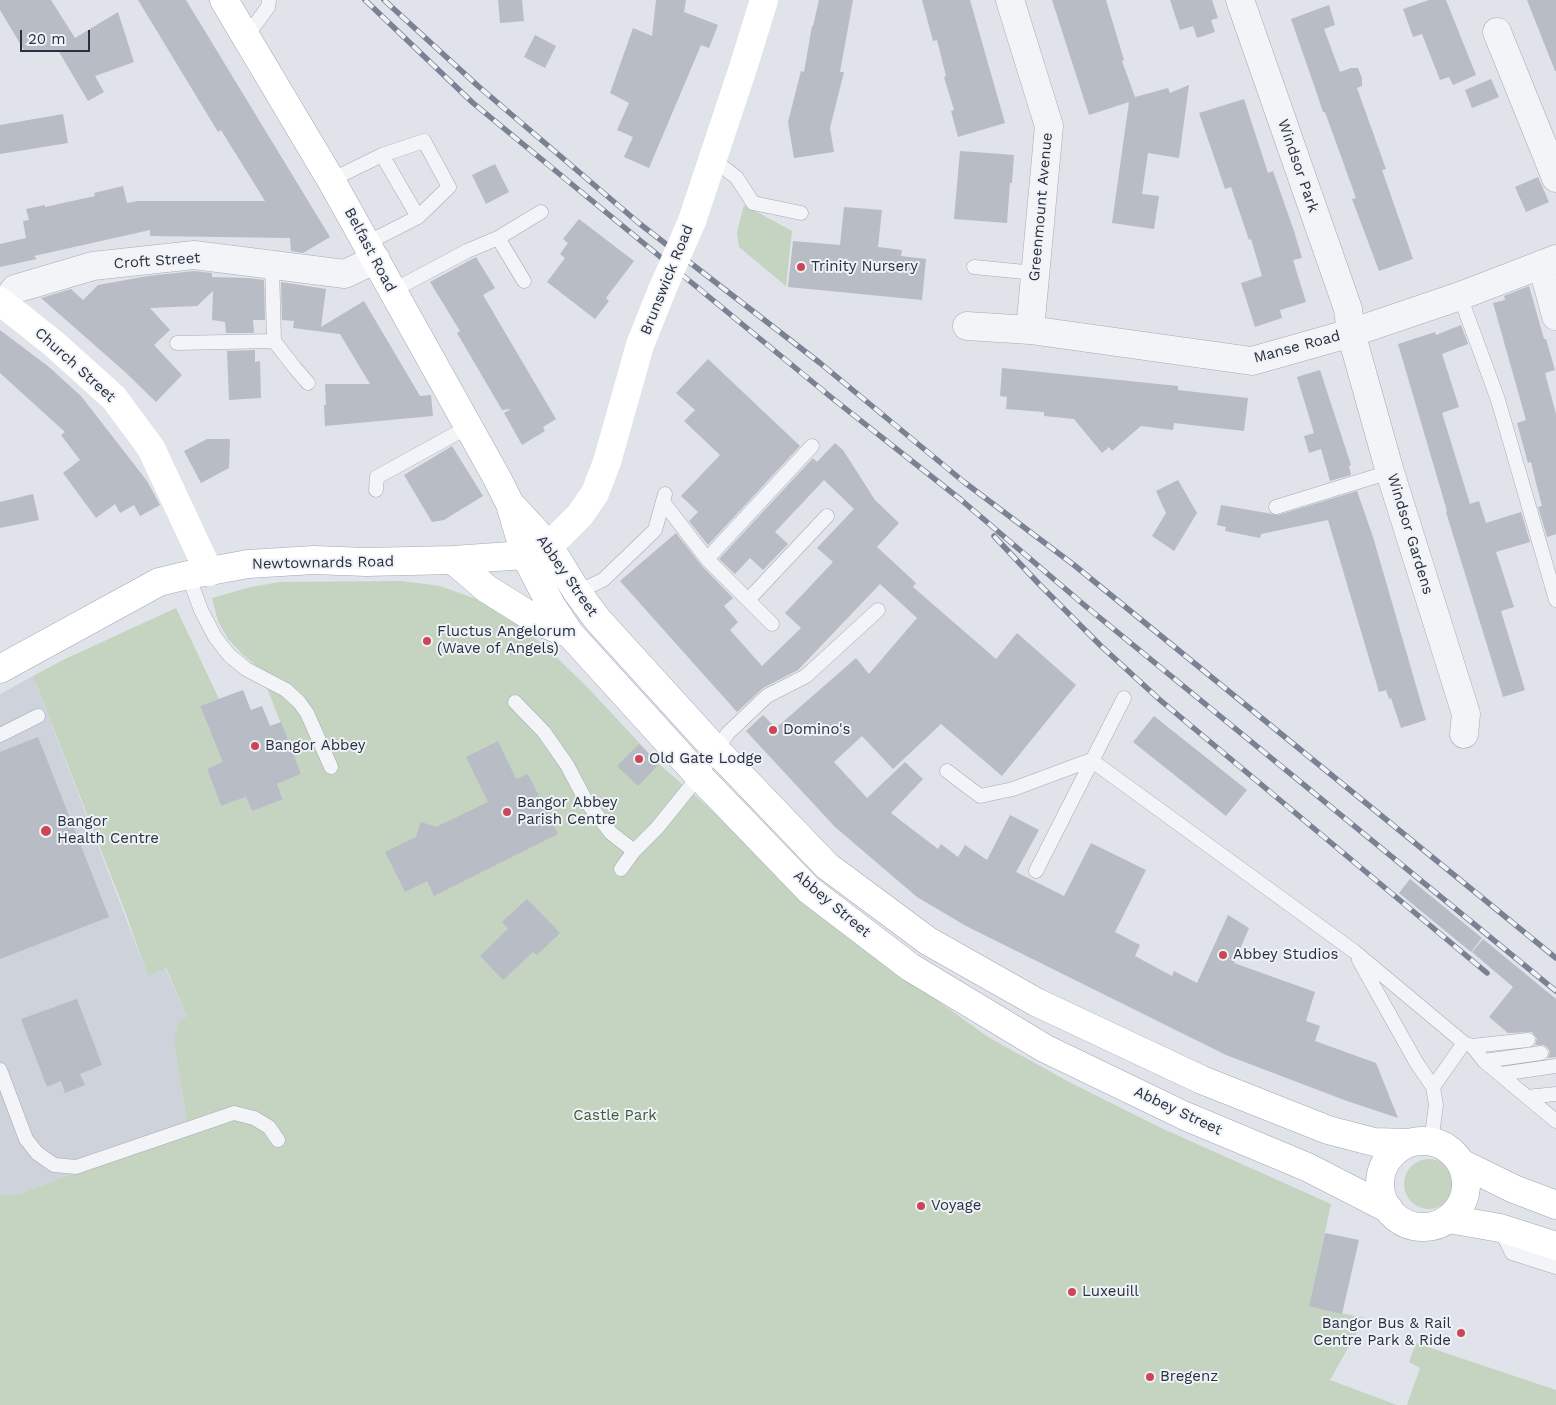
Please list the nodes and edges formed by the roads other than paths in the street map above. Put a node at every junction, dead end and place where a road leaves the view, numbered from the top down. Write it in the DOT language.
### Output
graph roads {
  1 [pos="224,0"];
  2 [pos="269,0"];
  3 [pos="764,0"];
  4 [pos="1010,0"];
  5 [pos="1240,0"];
  6 [pos="1497,32"];
  7 [pos="246,37"];
  8 [pos="382,155"];
  9 [pos="713,158"];
  10 [pos="1556,178"];
  11 [pos="331,180"];
  12 [pos="541,212"];
  13 [pos="801,213"];
  14 [pos="418,217"];
  15 [pos="498,238"];
  16 [pos="372,251"];
  17 [pos="1549,261"];
  18 [pos="272,265"];
  19 [pos="974,267"];
  20 [pos="1035,272"];
  21 [pos="524,281"];
  22 [pos="392,291"];
  23 [pos="1460,296"];
  24 [pos="2,302"];
  25 [pos="1556,316"];
  26 [pos="967,326"];
  27 [pos="1030,330"];
  28 [pos="1352,333"];
  29 [pos="274,341"];
  30 [pos="177,344"];
  31 [pos="308,383"];
  32 [pos="468,426"];
  33 [pos="812,446"];
  34 [pos="1390,472"];
  35 [pos="376,490"];
  36 [pos="510,504"];
  37 [pos="1276,507"];
  38 [pos="828,516"];
  39 [pos="537,551"];
  40 [pos="707,559"];
  41 [pos="453,560"];
  42 [pos="198,573"];
  43 [pos="577,592"];
  44 [pos="748,600"];
  45 [pos="1556,600"];
  46 [pos="878,610"];
  47 [pos="772,624"];
  48 [pos="570,634"];
  49 [pos="0,669"];
  50 [pos="1124,698"];
  51 [pos="515,702"];
  52 [pos="38,716"];
  53 [pos="1464,734"];
  54 [pos="0,735"];
  55 [pos="717,751"];
  56 [pos="1091,760"];
  57 [pos="331,767"];
  58 [pos="947,771"];
  59 [pos="699,776"];
  60 [pos="634,851"];
  61 [pos="620,869"];
  62 [pos="1036,871"];
  63 [pos="1355,952"];
  64 [pos="1528,1040"];
  65 [pos="1468,1044"];
  66 [pos="1541,1053"];
  67 [pos="1484,1061"];
  68 [pos="1556,1066"];
  69 [pos="0,1070"];
  70 [pos="1501,1074"];
  71 [pos="1433,1086"];
  72 [pos="1556,1094"];
  73 [pos="1527,1097"];
  74 [pos="1550,1111"];
  75 [pos="1556,1120"];
  76 [pos="278,1140"];
  77 [pos="1421,1143"];
  78 [pos="1460,1163"];
  79 [pos="1556,1205"];
  80 [pos="1388,1209"];
  81 [pos="1449,1219"];
  82 [pos="1500,1228"];
  83 [pos="1556,1246"];
  84 [pos="1556,1267"];
  1 -- 7 [label="main road, Belfast Road"];
  2 -- 7 [label="lane"];
  3 -- 9 [label="main road, Brunswick Road"];
  4 -- 20 [label="street, Greenmount Avenue"];
  5 -- 28 [label="street, Windsor Park"];
  6 -- 10 [label="street"];
  7 -- 11 [label="main road, Belfast Road"];
  8 -- 11 [label="lane"];
  8 -- 14 [label="lane"];
  8 -- 14 [label="lane"];
  9 -- 13 [label="lane"];
  9 -- 39 [label="main road, Brunswick Road, bridge"];
  11 -- 16 [label="main road, Belfast Road"];
  12 -- 15 [label="lane"];
  14 -- 16 [label="lane"];
  15 -- 21 [label="lane"];
  15 -- 22 [label="lane"];
  16 -- 18 [label="street, Croft Street"];
  16 -- 22 [label="main road, Belfast Road"];
  17 -- 23 [label="street, Manse Road"];
  17 -- 25 [label="street"];
  18 -- 24 [label="street, Croft Street"];
  18 -- 29 [label="lane"];
  19 -- 20 [label="lane"];
  20 -- 27 [label="street, Greenmount Avenue"];
  22 -- 32 [label="main road, Belfast Road"];
  23 -- 28 [label="street, Manse Road"];
  23 -- 45 [label="lane"];
  24 -- 42 [label="main road, Church Street"];
  26 -- 27 [label="street, Manse Road"];
  27 -- 28 [label="street, Manse Road"];
  28 -- 34 [label="street, Windsor Gardens"];
  29 -- 30 [label="lane"];
  29 -- 31 [label="lane"];
  32 -- 35 [label="lane"];
  32 -- 36 [label="main road, Belfast Road"];
  33 -- 40 [label="lane"];
  34 -- 37 [label="lane"];
  34 -- 53 [label="street, Windsor Gardens"];
  36 -- 39 [label="main road, Abbey Street"];
  38 -- 44 [label="lane"];
  39 -- 41 [label="main road, Newtownards Road"];
  39 -- 43 [label="main road, Abbey Street"];
  39 -- 48 [label="main road, Abbey Street"];
  40 -- 43 [label="lane"];
  40 -- 44 [label="lane"];
  41 -- 42 [label="main road, Newtownards Road"];
  41 -- 48 [label="main road"];
  42 -- 49 [label="main road, Newtownards Road"];
  42 -- 57 [label="lane"];
  43 -- 55 [label="main road, Abbey Street"];
  44 -- 47 [label="lane"];
  46 -- 55 [label="lane"];
  48 -- 59 [label="main road, Abbey Street"];
  50 -- 56 [label="lane"];
  51 -- 60 [label="lane"];
  52 -- 54 [label="lane"];
  55 -- 59 [label="lane"];
  55 -- 77 [label="main road, Abbey Street"];
  56 -- 58 [label="lane"];
  56 -- 62 [label="lane"];
  56 -- 63 [label="lane"];
  59 -- 60 [label="lane"];
  59 -- 80 [label="main road, Abbey Street"];
  60 -- 61 [label="lane"];
  63 -- 65 [label="lane"];
  63 -- 71 [label="lane"];
  64 -- 65 [label="lane"];
  65 -- 67 [label="lane"];
  65 -- 71 [label="lane"];
  66 -- 67 [label="lane"];
  67 -- 70 [label="lane"];
  68 -- 70 [label="lane"];
  69 -- 76 [label="lane"];
  70 -- 73 [label="lane"];
  71 -- 77 [label="lane"];
  72 -- 73 [label="lane"];
  73 -- 74 [label="lane"];
  74 -- 75 [label="lane"];
  77 -- 78 [label="main road"];
  77 -- 80 [label="main road"];
  78 -- 79 [label="main road"];
  78 -- 81 [label="main road"];
  80 -- 81 [label="main road"];
  81 -- 82 [label="main road"];
  82 -- 83 [label="main road"];
  82 -- 84 [label="lane"];
}
